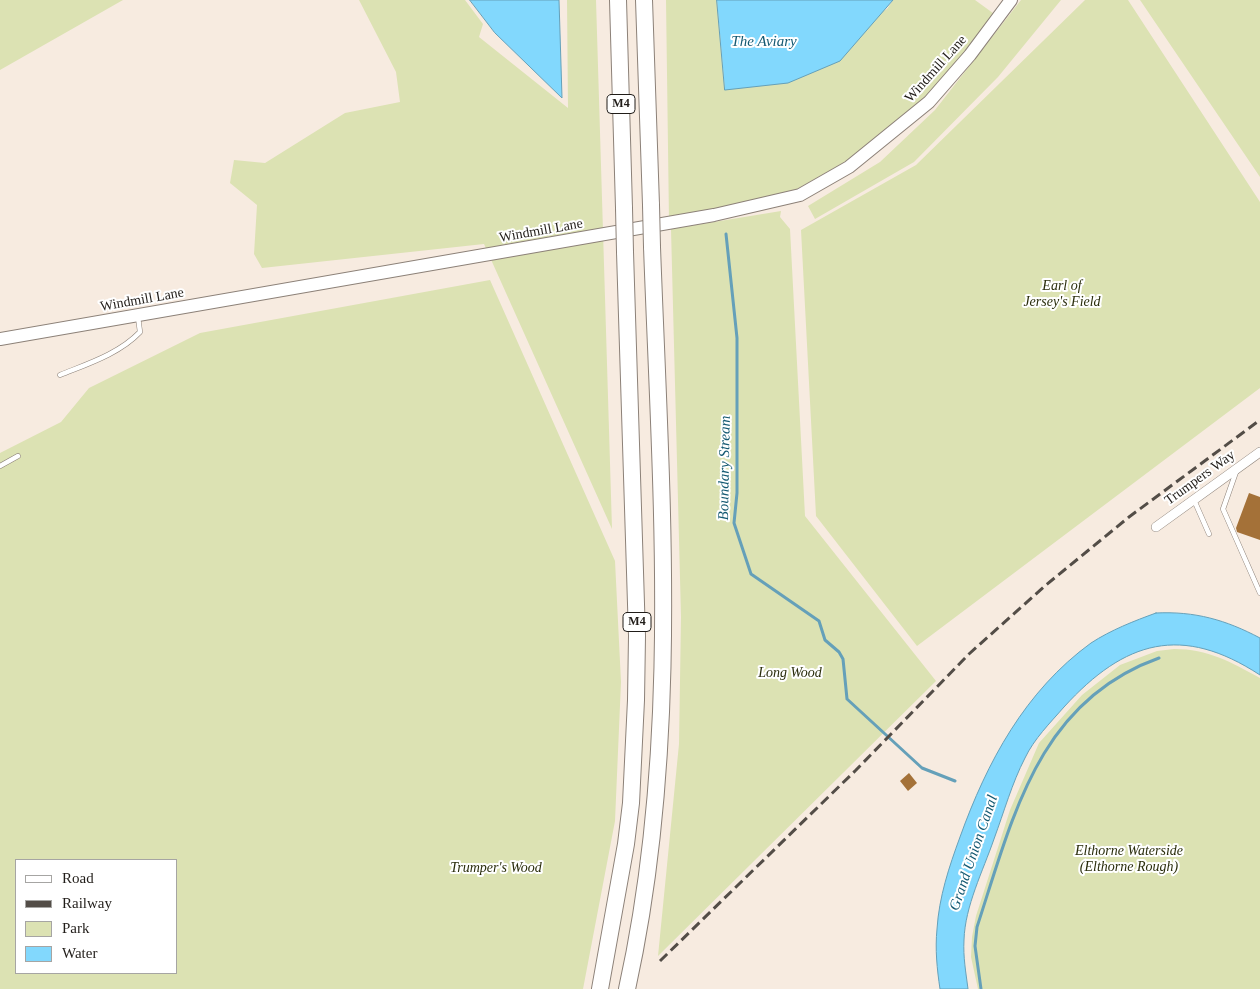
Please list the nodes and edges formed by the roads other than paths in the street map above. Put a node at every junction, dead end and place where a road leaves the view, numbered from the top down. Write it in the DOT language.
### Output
graph roads {
  1 [pos="618,0"];
  2 [pos="644,0"];
  3 [pos="1011,0"];
  4 [pos="138,316"];
  5 [pos="0,339"];
  6 [pos="60,375"];
  7 [pos="1260,452"];
  8 [pos="18,456"];
  9 [pos="0,466"];
  10 [pos="1238,467"];
  11 [pos="1194,498"];
  12 [pos="1156,527"];
  13 [pos="1208,534"];
  14 [pos="1260,593"];
  15 [pos="600,989"];
  16 [pos="627,989"];
  1 -- 15 [label="highway, M4, bridge"];
  2 -- 16 [label="highway, M4, bridge"];
  3 -- 4 [label="main road, Windmill Lane"];
  4 -- 5 [label="main road, Windmill Lane"];
  4 -- 6 [label="lane"];
  7 -- 10 [label="street, Trumpers Way"];
  8 -- 9 [label="lane"];
  10 -- 11 [label="street, Trumpers Way"];
  10 -- 14 [label="lane"];
  11 -- 12 [label="street, Trumpers Way"];
  11 -- 13 [label="lane"];
}
